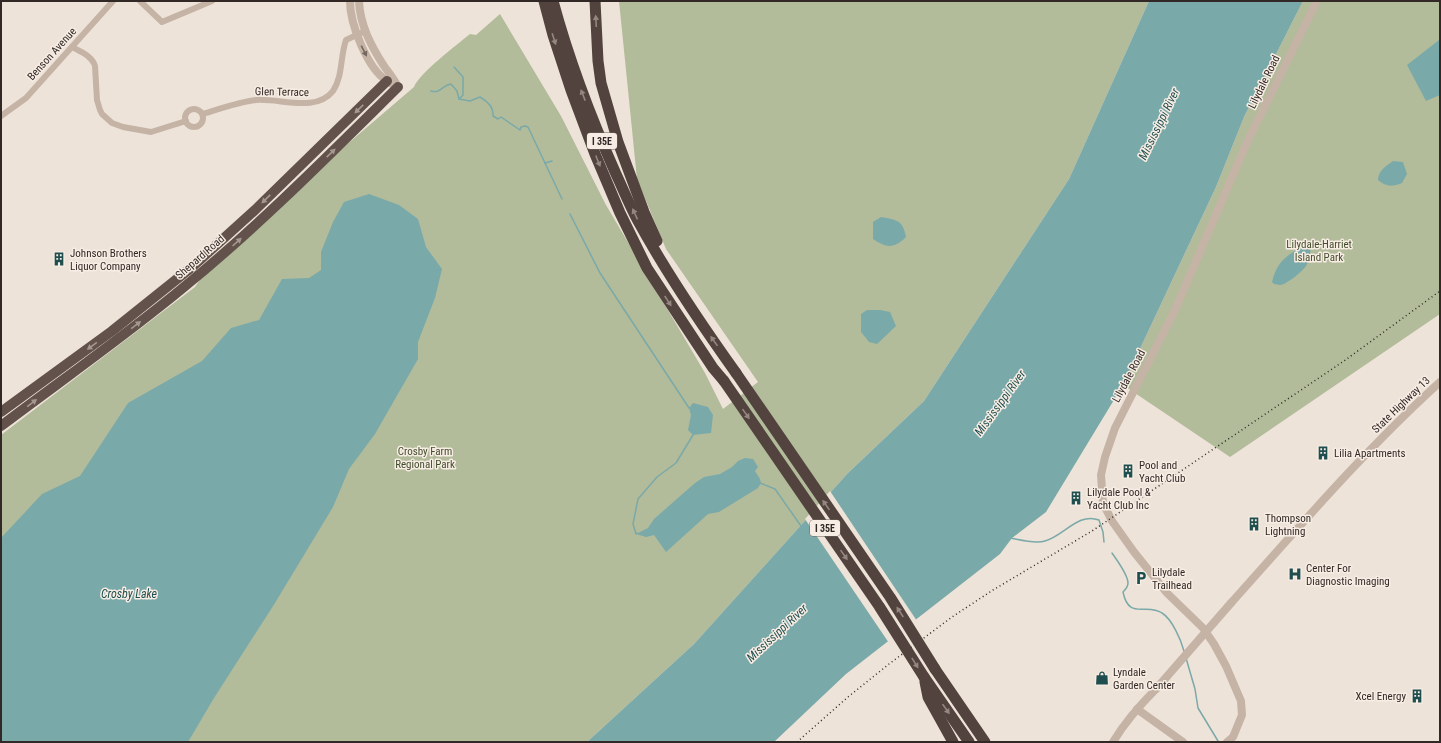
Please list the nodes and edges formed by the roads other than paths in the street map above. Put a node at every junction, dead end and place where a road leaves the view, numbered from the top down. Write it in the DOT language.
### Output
graph roads {
  1 [pos="113,1"];
  2 [pos="140,1"];
  3 [pos="212,1"];
  4 [pos="350,1"];
  5 [pos="359,1"];
  6 [pos="544,1"];
  7 [pos="553,1"];
  8 [pos="595,1"];
  9 [pos="1316,1"];
  10 [pos="365,31"];
  11 [pos="357,35"];
  12 [pos="72,47"];
  13 [pos="387,81"];
  14 [pos="398,87"];
  15 [pos="203,114"];
  16 [pos="1,116"];
  17 [pos="186,121"];
  18 [pos="669,272"];
  19 [pos="1440,382"];
  20 [pos="1,412"];
  21 [pos="1,426"];
  22 [pos="938,673"];
  23 [pos="924,677"];
  24 [pos="1137,709"];
  25 [pos="953,742"];
  26 [pos="969,742"];
  27 [pos="985,742"];
  28 [pos="992,742"];
  29 [pos="1114,742"];
  30 [pos="1183,742"];
  31 [pos="1227,742"];
  1 -- 12 [label="street, Benson Avenue"];
  2 -- 3 [label="street"];
  4 -- 11 [label="street"];
  5 -- 10 [label="street"];
  6 -- 23 [label="highway, I 35E, one-way, bridge"];
  18 -- 7 [label="highway, I 35E, one-way"];
  18 -- 8 [label="highway, one-way"];
  9 -- 31 [label="street, Lilydale Road"];
  10 -- 11 [label="street, Glen Terrace"];
  10 -- 14 [label="street"];
  11 -- 13 [label="street, one-way"];
  11 -- 15 [label="street, Glen Terrace"];
  12 -- 16 [label="street, Benson Avenue"];
  12 -- 17 [label="street, Glen Terrace"];
  13 -- 14 [label="street"];
  13 -- 20 [label="highway, Shepard Road, one-way"];
  21 -- 14 [label="highway, Shepard Road, one-way"];
  15 -- 17 [label="street, Glen Terrace"];
  15 -- 17 [label="street, Glen Terrace"];
  22 -- 18 [label="highway, I 35E, one-way, bridge"];
  19 -- 24 [label="street, State Highway 13, bridge"];
  22 -- 27 [label="highway, I 35E"];
  22 -- 28 [label="highway"];
  23 -- 25 [label="highway"];
  23 -- 26 [label="highway, I 35E, one-way"];
  24 -- 29 [label="street, State Highway 13"];
  24 -- 30 [label="street"];
}
